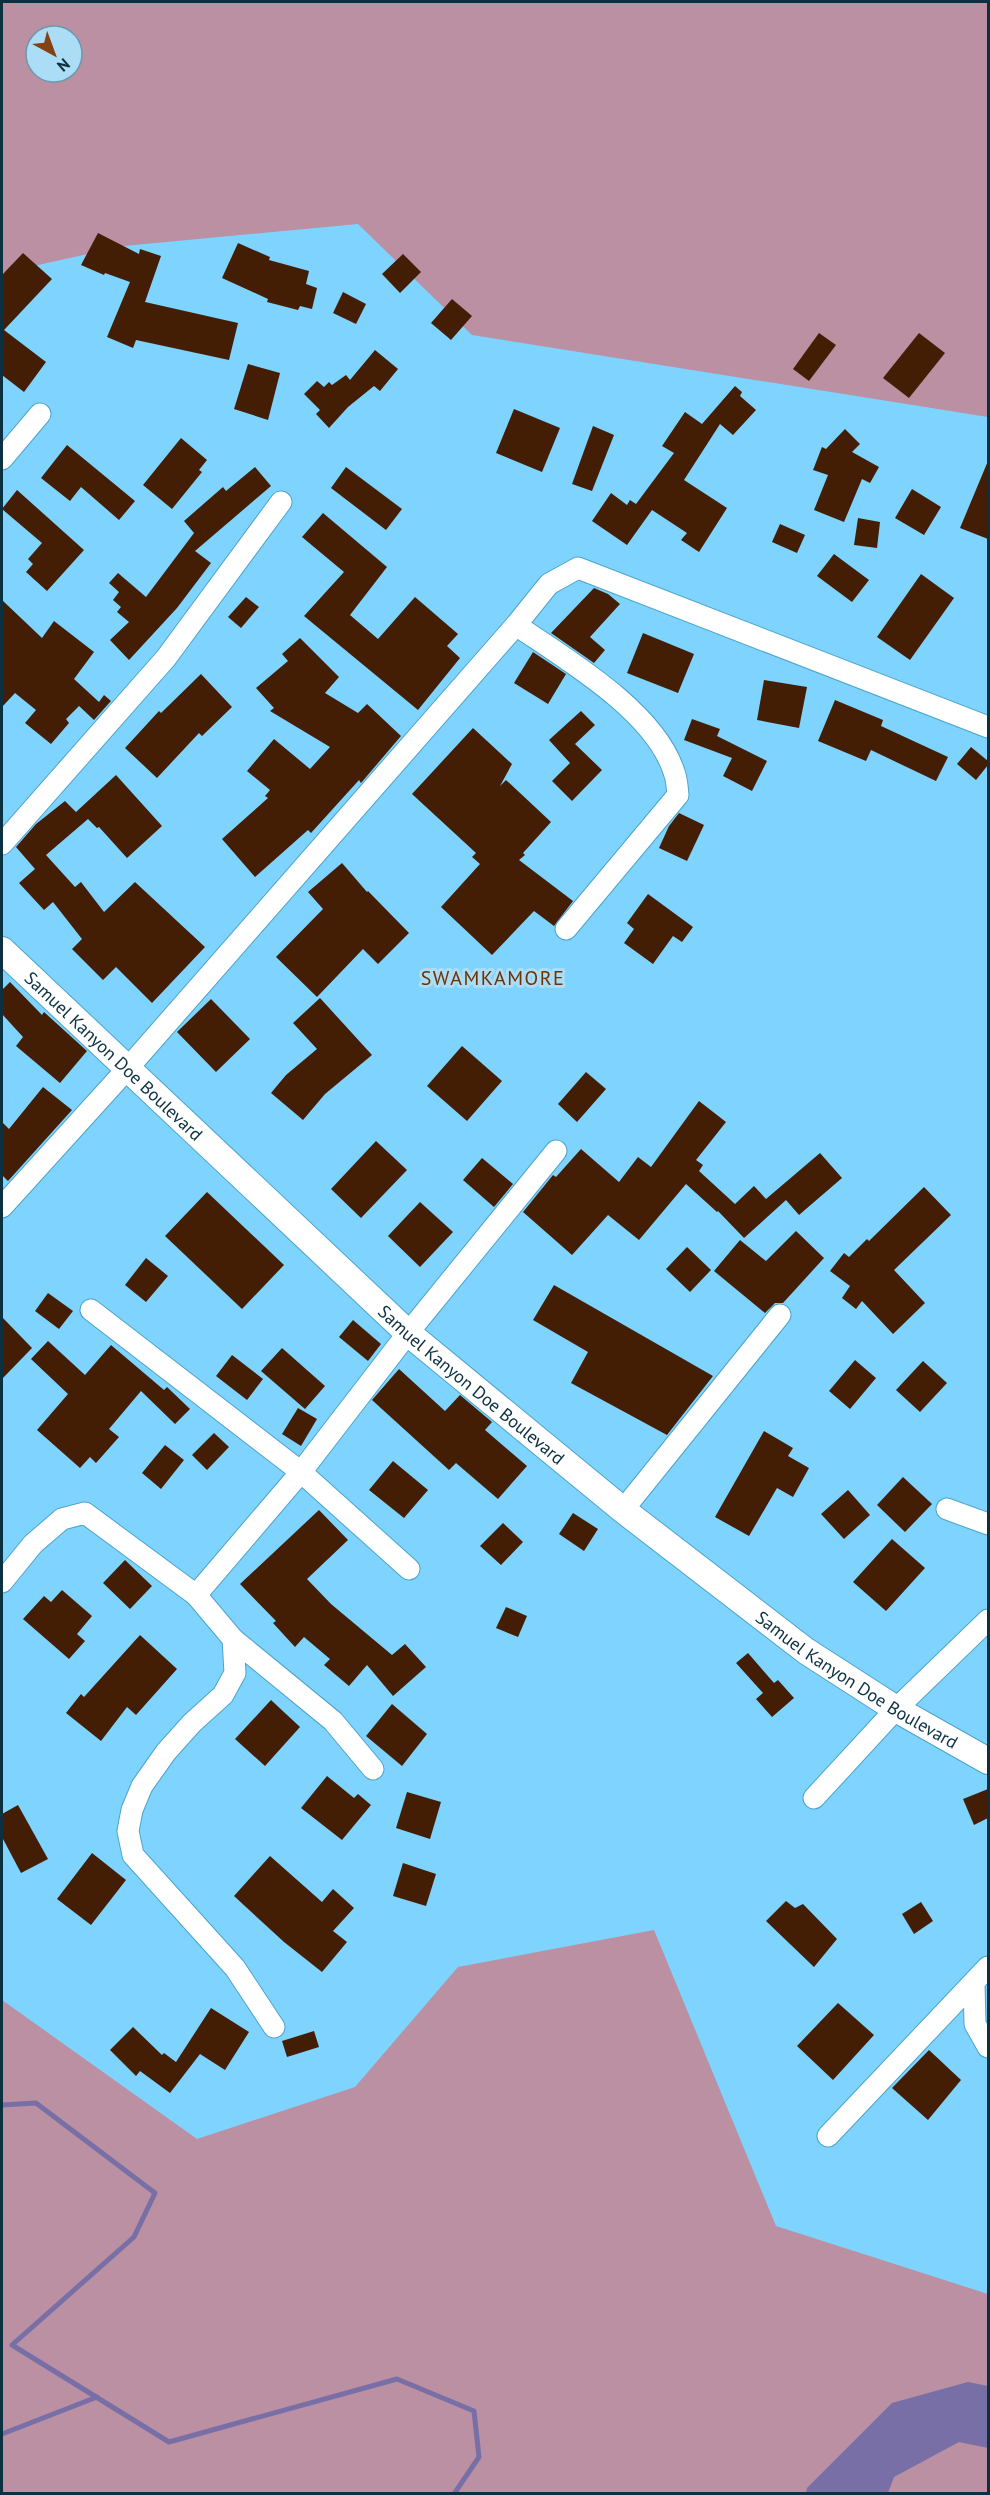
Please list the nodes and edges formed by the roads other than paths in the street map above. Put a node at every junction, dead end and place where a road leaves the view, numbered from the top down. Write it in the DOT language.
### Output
graph roads {
  1 [pos="40,414"];
  2 [pos="2,459"];
  3 [pos="280,502"];
  4 [pos="516,625"];
  5 [pos="988,727"];
  6 [pos="2,844"];
  7 [pos="566,929"];
  8 [pos="2,950"];
  9 [pos="128,1068"];
  10 [pos="556,1151"];
  11 [pos="2,1207"];
  12 [pos="91,1310"];
  13 [pos="780,1315"];
  14 [pos="408,1333"];
  15 [pos="301,1472"];
  16 [pos="947,1509"];
  17 [pos="623,1510"];
  18 [pos="988,1524"];
  19 [pos="409,1569"];
  20 [pos="2,1582"];
  21 [pos="196,1595"];
  22 [pos="988,1620"];
  23 [pos="233,1639"];
  24 [pos="896,1709"];
  25 [pos="988,1761"];
  26 [pos="373,1769"];
  27 [pos="814,1798"];
  28 [pos="981,1975"];
  29 [pos="273,2027"];
  30 [pos="988,2047"];
  31 [pos="828,2136"];
  1 -- 2 [label="street"];
  3 -- 6 [label="street"];
  4 -- 5 [label="street"];
  4 -- 7 [label="street"];
  4 -- 9 [label="street"];
  8 -- 9 [label="street, Samuel Kanyon Doe Boulevard"];
  9 -- 11 [label="street"];
  9 -- 14 [label="street, Samuel Kanyon Doe Boulevard"];
  10 -- 14 [label="street"];
  12 -- 15 [label="street"];
  13 -- 17 [label="street"];
  14 -- 15 [label="street"];
  14 -- 17 [label="street, Samuel Kanyon Doe Boulevard"];
  15 -- 19 [label="street"];
  15 -- 21 [label="street"];
  16 -- 18 [label="street"];
  17 -- 24 [label="street, Samuel Kanyon Doe Boulevard"];
  20 -- 21 [label="street"];
  21 -- 23 [label="street"];
  22 -- 24 [label="street"];
  23 -- 26 [label="street"];
  23 -- 29 [label="street"];
  24 -- 25 [label="street, Samuel Kanyon Doe Boulevard"];
  24 -- 27 [label="street"];
  28 -- 30 [label="street"];
  28 -- 31 [label="street"];
}
